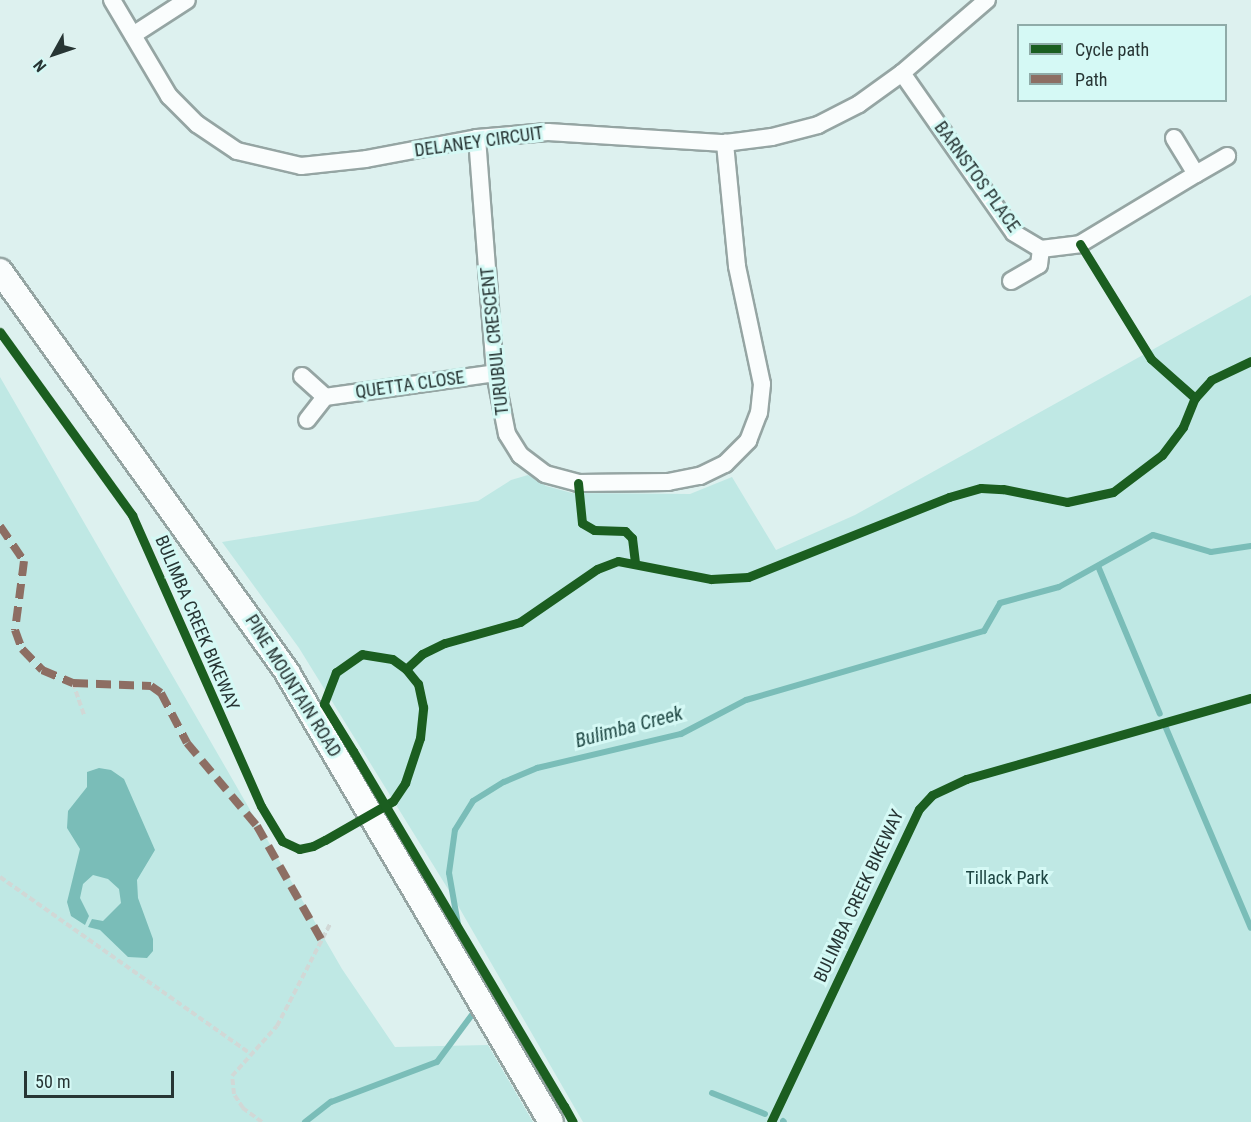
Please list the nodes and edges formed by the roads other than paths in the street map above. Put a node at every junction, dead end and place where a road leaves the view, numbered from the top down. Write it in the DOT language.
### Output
graph roads {
  1 [pos="112,0"];
  2 [pos="186,0"];
  3 [pos="987,0"];
  4 [pos="133,35"];
  5 [pos="902,73"];
  6 [pos="477,138"];
  7 [pos="1174,138"];
  8 [pos="725,143"];
  9 [pos="1227,156"];
  10 [pos="1196,174"];
  11 [pos="1041,249"];
  12 [pos="0,272"];
  13 [pos="1011,281"];
  14 [pos="495,373"];
  15 [pos="302,376"];
  16 [pos="325,396"];
  17 [pos="307,420"];
  18 [pos="549,1118"];
  1 -- 4 [label="street, DELANEY CIRCUIT"];
  2 -- 4 [label="street"];
  3 -- 5 [label="street, DELANEY CIRCUIT"];
  4 -- 6 [label="street, DELANEY CIRCUIT"];
  5 -- 8 [label="street, DELANEY CIRCUIT"];
  5 -- 11 [label="street, BARNSTOS PLACE"];
  6 -- 8 [label="street, DELANEY CIRCUIT"];
  6 -- 14 [label="street, TURUBUL CRESCENT"];
  7 -- 10 [label="street"];
  8 -- 14 [label="street, TURUBUL CRESCENT"];
  9 -- 10 [label="street"];
  10 -- 11 [label="street"];
  11 -- 13 [label="street"];
  12 -- 18 [label="main road, PINE MOUNTAIN ROAD"];
  14 -- 16 [label="street, QUETTA CLOSE"];
  15 -- 16 [label="street"];
  16 -- 17 [label="street"];
}
